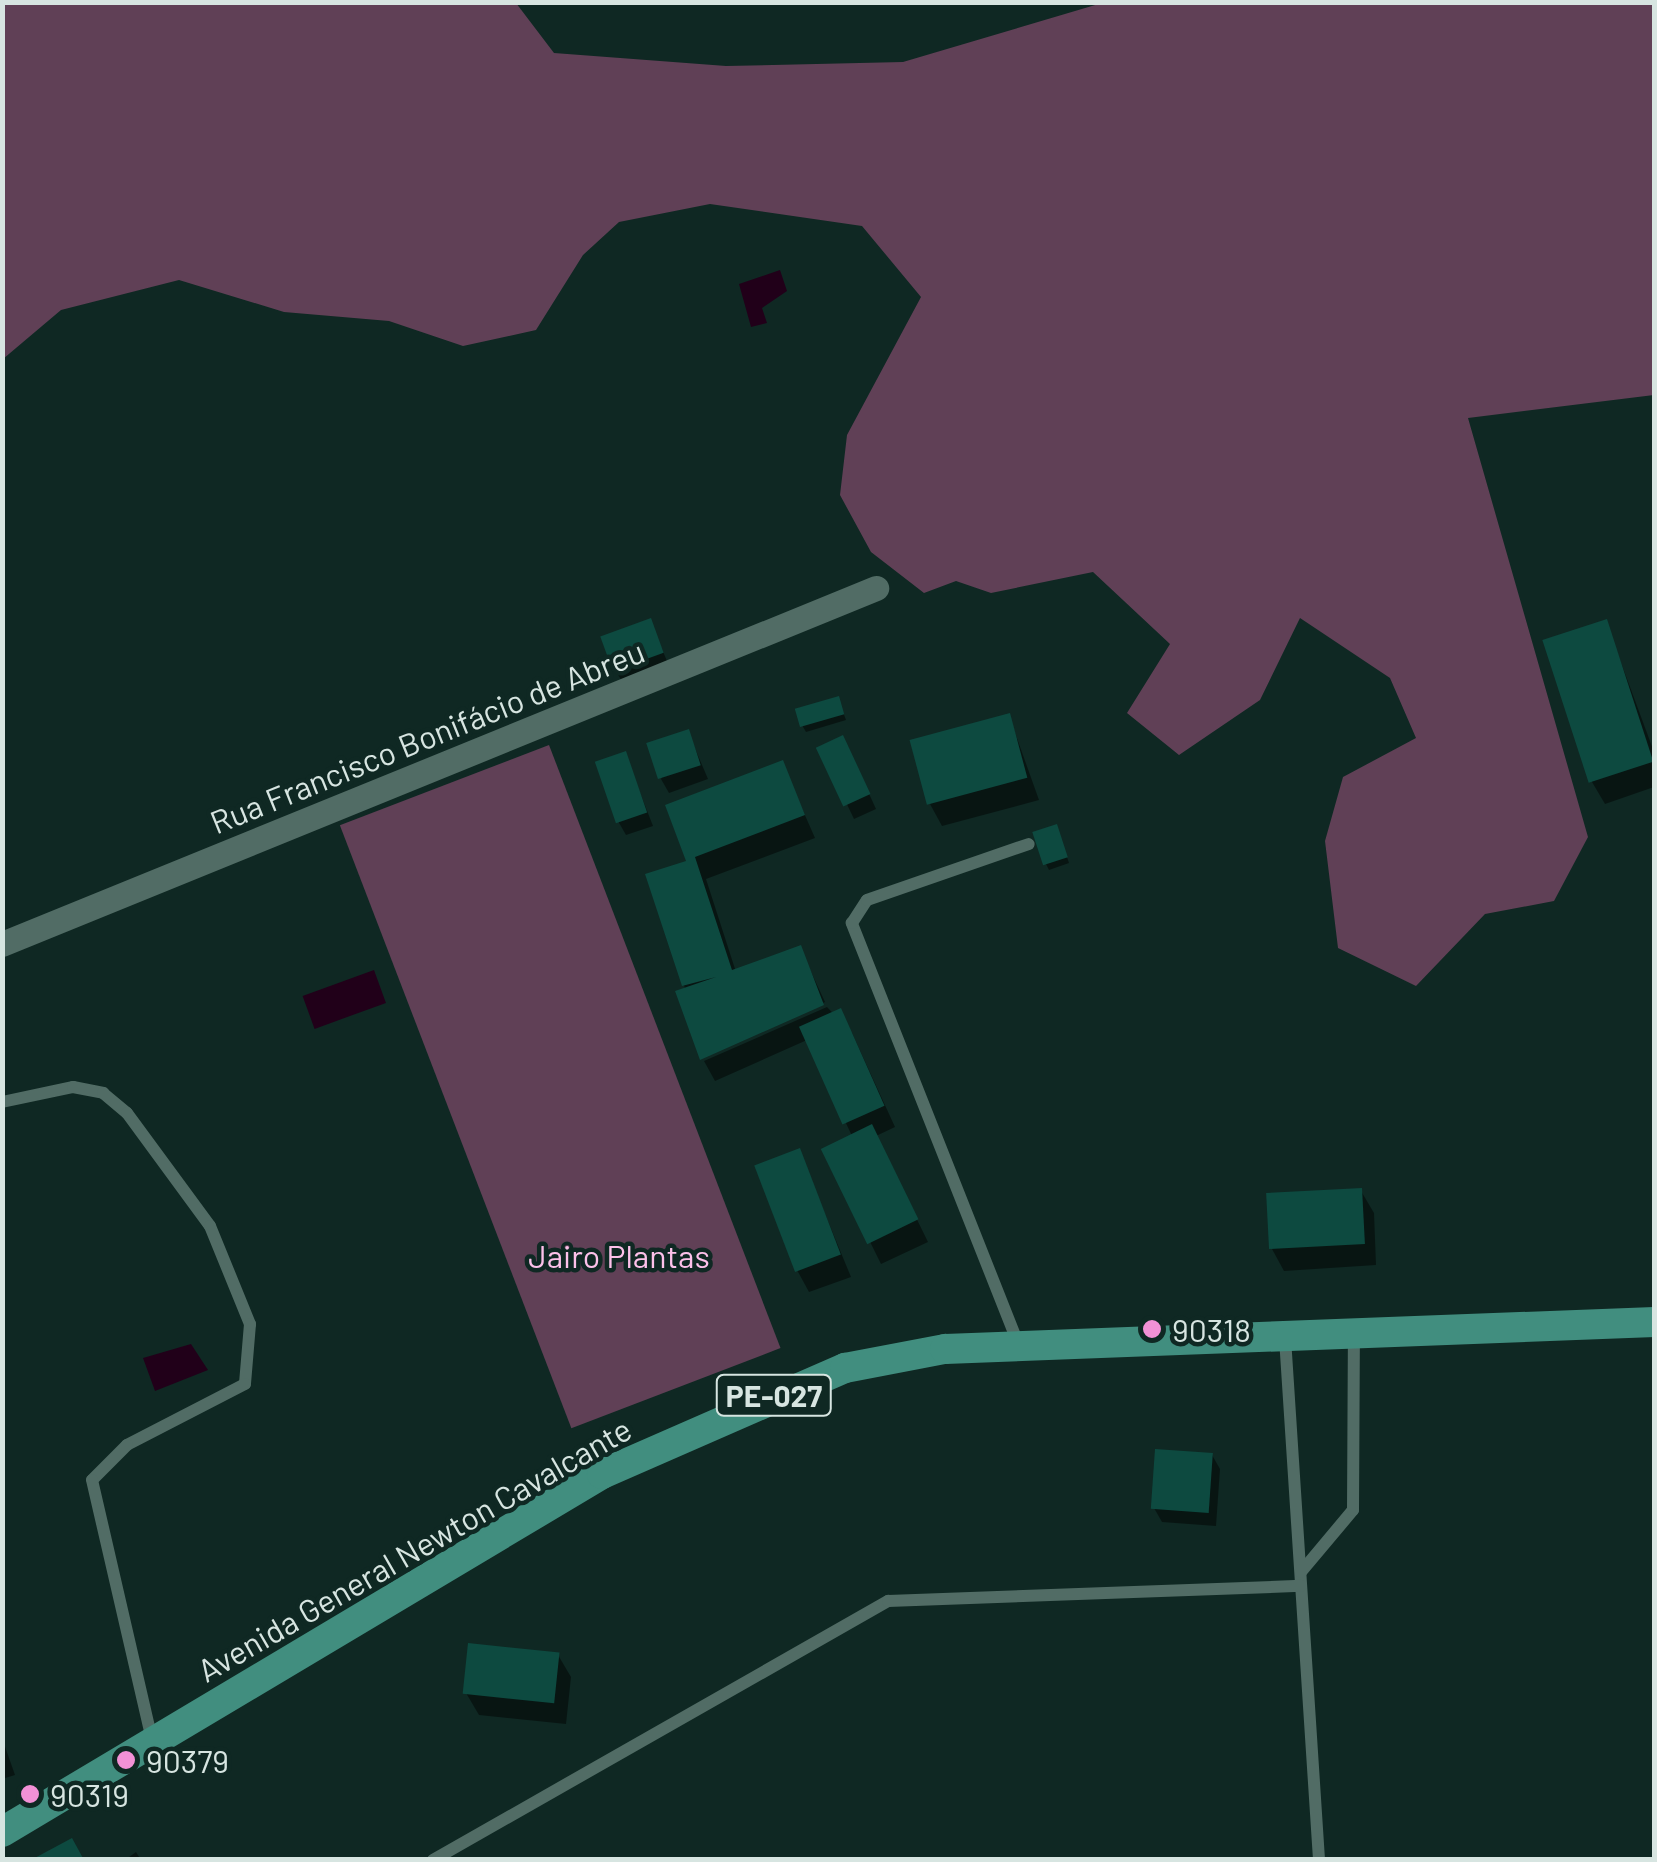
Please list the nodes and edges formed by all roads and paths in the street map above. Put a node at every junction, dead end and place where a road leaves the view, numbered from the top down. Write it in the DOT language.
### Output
graph roads {
  1 [pos="876,588"];
  2 [pos="1028,844"];
  3 [pos="2,944"];
  4 [pos="2,1102"];
  5 [pos="1654,1322"];
  6 [pos="1354,1333"];
  7 [pos="1284,1334"];
  8 [pos="1020,1346"];
  9 [pos="1301,1579"];
  10 [pos="153,1742"];
  11 [pos="2,1832"];
  12 [pos="433,1860"];
  13 [pos="1319,1860"];
  1 -- 3 [label="street, Rua Francisco Bonifácio de Abreu"];
  2 -- 8 [label="lane"];
  4 -- 10 [label="lane"];
  5 -- 6 [label="main road, Avenida General Newton Cavalcante / PE-027"];
  6 -- 7 [label="main road, Avenida General Newton Cavalcante / PE-027"];
  6 -- 9 [label="lane"];
  7 -- 8 [label="main road, Avenida General Newton Cavalcante / PE-027"];
  7 -- 9 [label="lane"];
  8 -- 10 [label="main road, Avenida General Newton Cavalcante / PE-027"];
  9 -- 12 [label="lane"];
  9 -- 13 [label="lane"];
  10 -- 11 [label="main road, Avenida General Newton Cavalcante / PE-027"];
}
